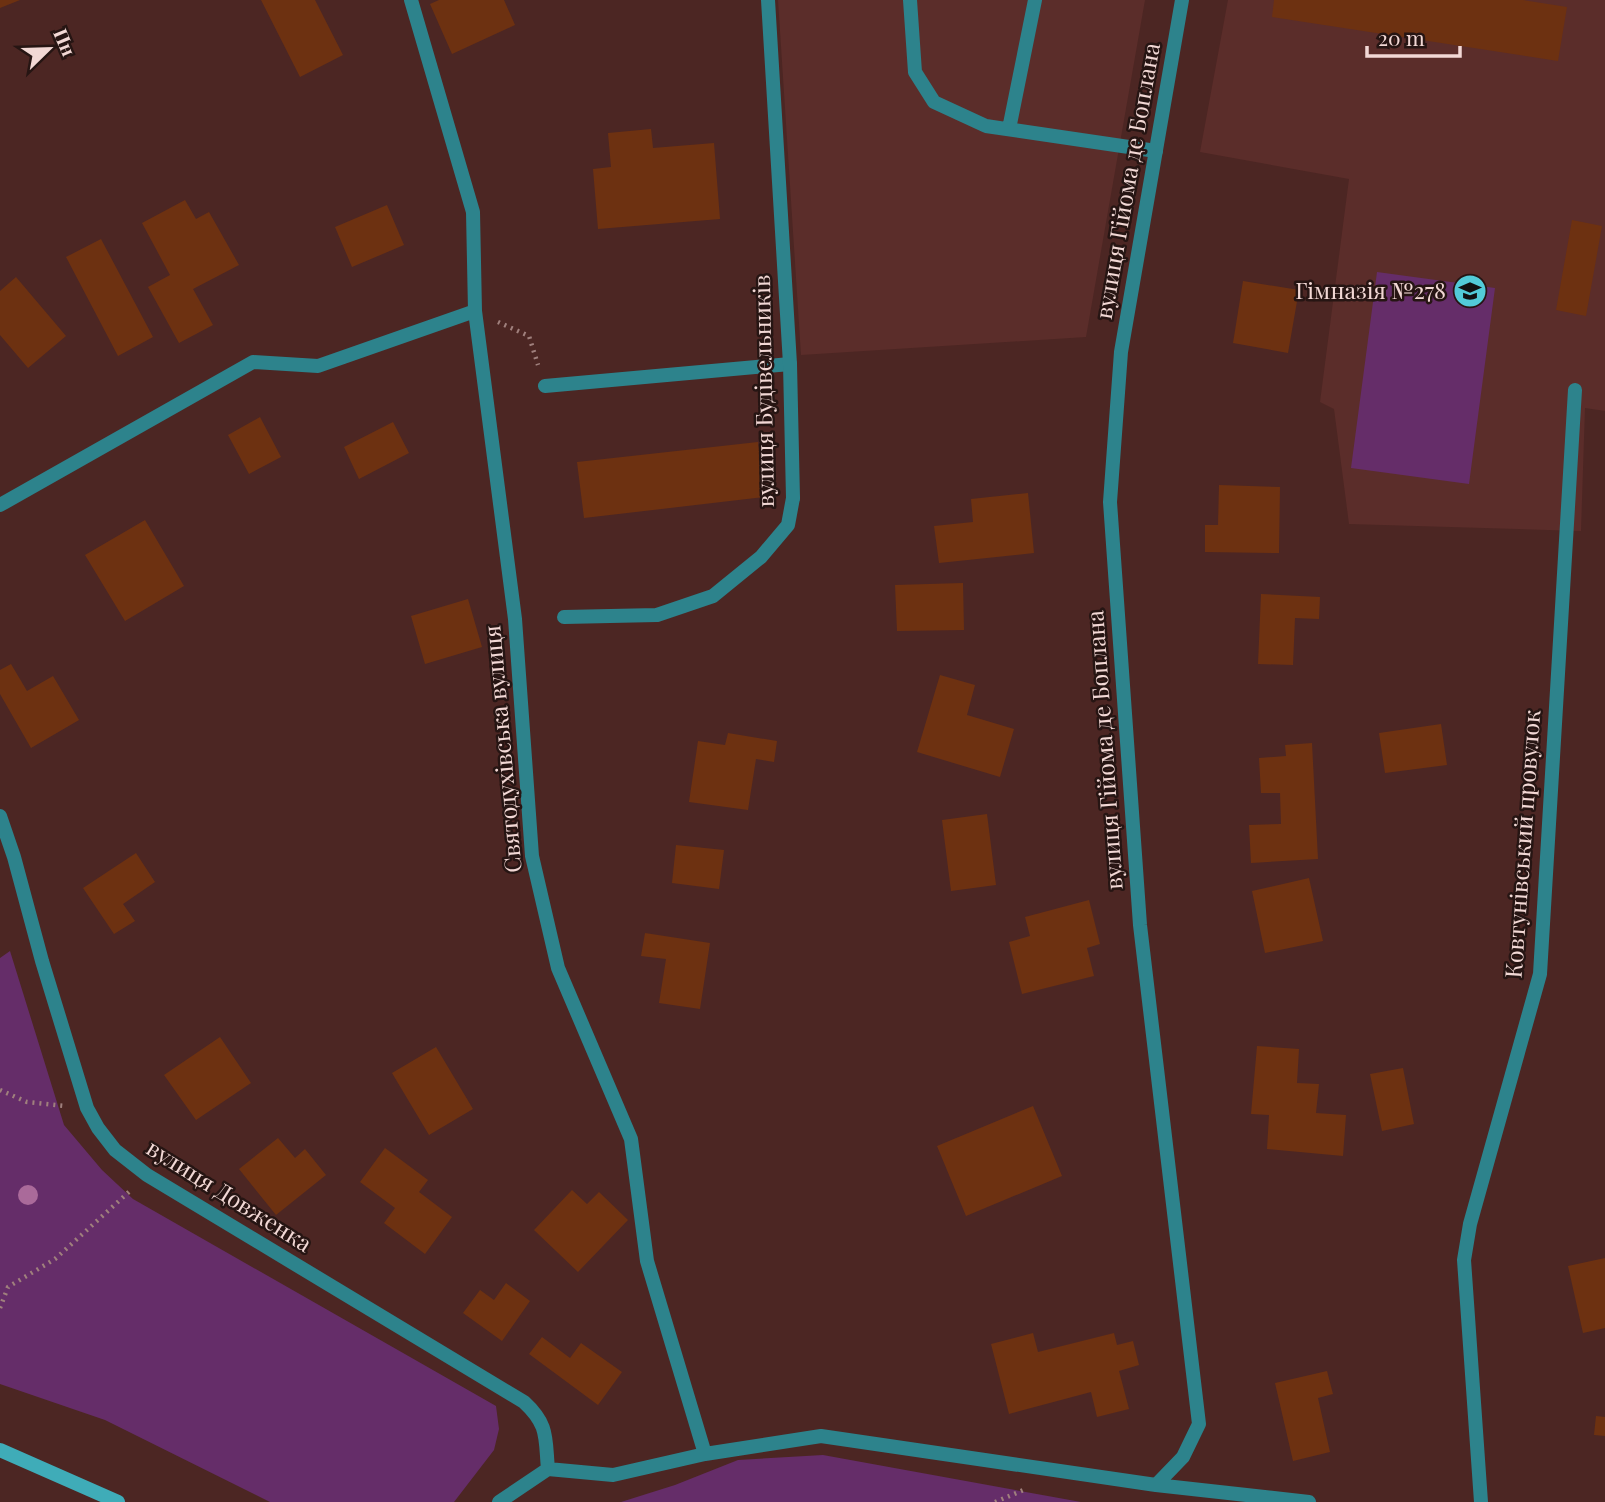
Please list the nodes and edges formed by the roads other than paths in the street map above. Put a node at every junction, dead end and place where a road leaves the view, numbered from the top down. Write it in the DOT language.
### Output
graph roads {
  1 [pos="411,0"];
  2 [pos="768,0"];
  3 [pos="910,0"];
  4 [pos="1035,0"];
  5 [pos="1182,0"];
  6 [pos="1009,129"];
  7 [pos="1156,151"];
  8 [pos="475,311"];
  9 [pos="790,364"];
  10 [pos="545,386"];
  11 [pos="1575,390"];
  12 [pos="0,505"];
  13 [pos="564,617"];
  14 [pos="0,816"];
  15 [pos="0,1450"];
  16 [pos="705,1454"];
  17 [pos="548,1469"];
  18 [pos="1156,1485"];
  19 [pos="118,1502"];
  20 [pos="499,1502"];
  21 [pos="1309,1502"];
  22 [pos="1481,1502"];
  1 -- 8 [label="street, Святодухівська вулиця"];
  2 -- 9 [label="street, вулиця Будівельників"];
  3 -- 6 [label="street"];
  4 -- 6 [label="street"];
  5 -- 7 [label="street, вулиця Гійома де Боплана"];
  6 -- 7 [label="street"];
  7 -- 18 [label="street, вулиця Гійома де Боплана"];
  8 -- 12 [label="street"];
  8 -- 16 [label="street, Святодухівська вулиця"];
  9 -- 10 [label="street"];
  9 -- 13 [label="street, вулиця Будівельників"];
  11 -- 22 [label="street, Ковтунівський провулок"];
  14 -- 17 [label="street, вулиця Довженка"];
  15 -- 19 [label="main road"];
  16 -- 17 [label="street"];
  16 -- 18 [label="street"];
  17 -- 20 [label="street"];
  18 -- 21 [label="street"];
}
